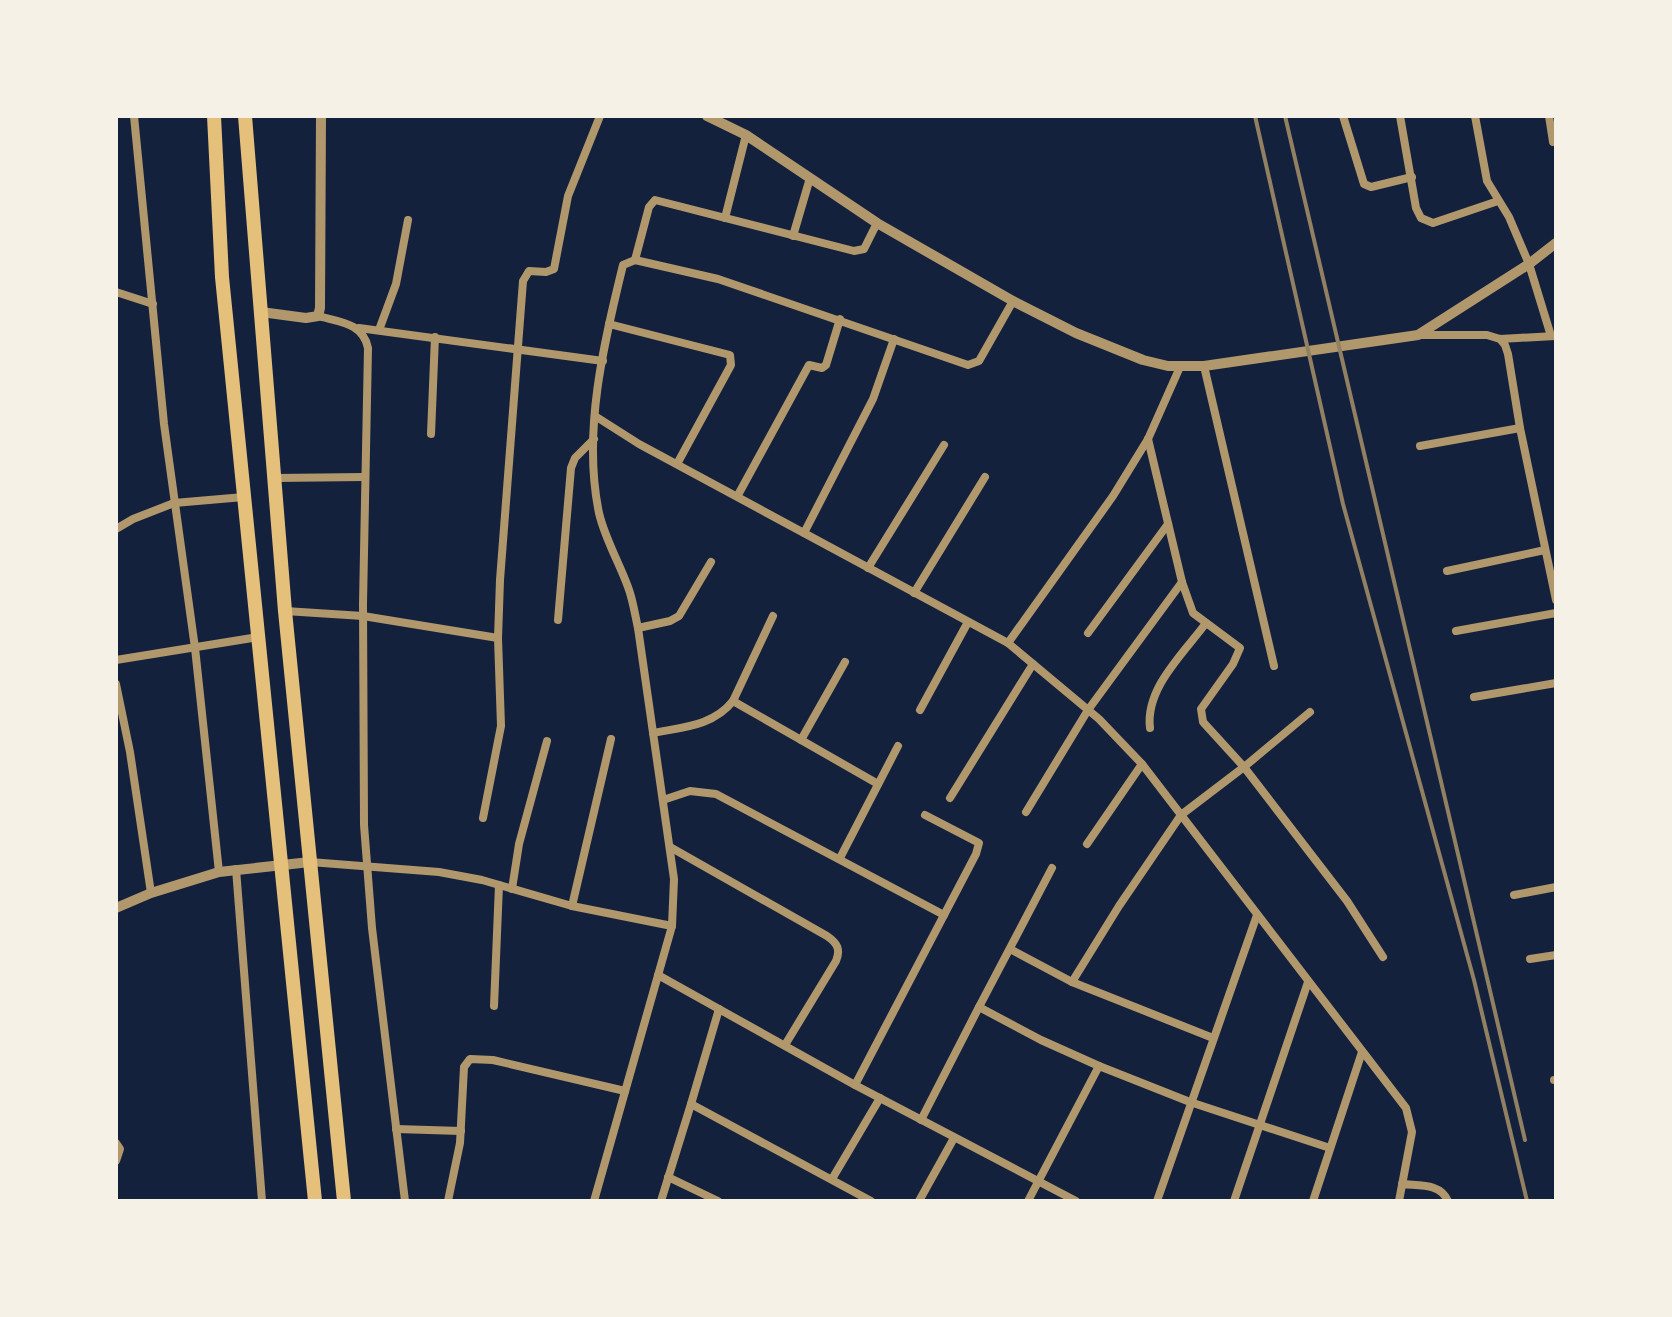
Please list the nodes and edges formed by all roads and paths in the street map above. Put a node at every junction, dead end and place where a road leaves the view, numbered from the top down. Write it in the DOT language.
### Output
graph roads {
  1 [pos="134,116"];
  2 [pos="214,116"];
  3 [pos="245,116"];
  4 [pos="321,116"];
  5 [pos="598,116"];
  6 [pos="707,116"];
  7 [pos="1343,116"];
  8 [pos="1400,116"];
  9 [pos="1475,116"];
  10 [pos="1549,116"];
  11 [pos="746,135"];
  12 [pos="1553,142"];
  13 [pos="1412,177"];
  14 [pos="810,178"];
  15 [pos="1498,201"];
  16 [pos="725,218"];
  17 [pos="408,220"];
  18 [pos="877,223"];
  19 [pos="793,236"];
  20 [pos="1556,243"];
  21 [pos="635,260"];
  22 [pos="1529,264"];
  23 [pos="116,292"];
  24 [pos="1013,301"];
  25 [pos="153,304"];
  26 [pos="261,312"];
  27 [pos="318,316"];
  28 [pos="840,319"];
  29 [pos="609,324"];
  30 [pos="358,327"];
  31 [pos="379,330"];
  32 [pos="1418,335"];
  33 [pos="1554,336"];
  34 [pos="435,337"];
  35 [pos="894,339"];
  36 [pos="1500,339"];
  37 [pos="517,351"];
  38 [pos="603,361"];
  39 [pos="1204,366"];
  40 [pos="1180,367"];
  41 [pos="595,416"];
  42 [pos="1520,428"];
  43 [pos="431,434"];
  44 [pos="594,439"];
  45 [pos="1148,439"];
  46 [pos="944,445"];
  47 [pos="1420,446"];
  48 [pos="677,464"];
  49 [pos="364,477"];
  50 [pos="985,477"];
  51 [pos="275,478"];
  52 [pos="738,495"];
  53 [pos="244,497"];
  54 [pos="174,503"];
  55 [pos="1168,524"];
  56 [pos="116,529"];
  57 [pos="804,533"];
  58 [pos="1545,550"];
  59 [pos="711,562"];
  60 [pos="868,568"];
  61 [pos="1447,571"];
  62 [pos="1182,582"];
  63 [pos="914,593"];
  64 [pos="1556,600"];
  65 [pos="285,611"];
  66 [pos="1556,613"];
  67 [pos="363,616"];
  68 [pos="773,616"];
  69 [pos="558,620"];
  70 [pos="968,622"];
  71 [pos="1206,623"];
  72 [pos="638,628"];
  73 [pos="1456,631"];
  74 [pos="1088,633"];
  75 [pos="258,637"];
  76 [pos="498,638"];
  77 [pos="1008,643"];
  78 [pos="195,648"];
  79 [pos="116,660"];
  80 [pos="845,662"];
  81 [pos="1033,664"];
  82 [pos="1274,666"];
  83 [pos="1556,683"];
  84 [pos="116,684"];
  85 [pos="1474,697"];
  86 [pos="733,701"];
  87 [pos="920,710"];
  88 [pos="1088,710"];
  89 [pos="1310,712"];
  90 [pos="1150,728"];
  91 [pos="653,733"];
  92 [pos="611,739"];
  93 [pos="801,740"];
  94 [pos="547,741"];
  95 [pos="898,746"];
  96 [pos="1142,764"];
  97 [pos="1244,767"];
  98 [pos="878,784"];
  99 [pos="950,798"];
  100 [pos="663,800"];
  101 [pos="1026,812"];
  102 [pos="925,815"];
  103 [pos="1181,815"];
  104 [pos="483,818"];
  105 [pos="1087,844"];
  106 [pos="670,847"];
  107 [pos="840,858"];
  108 [pos="310,862"];
  109 [pos="281,865"];
  110 [pos="366,867"];
  111 [pos="1052,868"];
  112 [pos="236,869"];
  113 [pos="219,872"];
  114 [pos="499,885"];
  115 [pos="1556,887"];
  116 [pos="512,889"];
  117 [pos="151,893"];
  118 [pos="1514,895"];
  119 [pos="572,906"];
  120 [pos="116,908"];
  121 [pos="944,915"];
  122 [pos="1257,915"];
  123 [pos="672,926"];
  124 [pos="1010,949"];
  125 [pos="1556,955"];
  126 [pos="1383,957"];
  127 [pos="1530,959"];
  128 [pos="658,975"];
  129 [pos="1072,982"];
  130 [pos="1308,982"];
  131 [pos="494,1006"];
  132 [pos="979,1007"];
  133 [pos="719,1009"];
  134 [pos="1213,1038"];
  135 [pos="785,1045"];
  136 [pos="1362,1052"];
  137 [pos="1099,1066"];
  138 [pos="855,1085"];
  139 [pos="625,1091"];
  140 [pos="880,1098"];
  141 [pos="1190,1102"];
  142 [pos="691,1104"];
  143 [pos="921,1120"];
  144 [pos="1259,1126"];
  145 [pos="396,1129"];
  146 [pos="461,1131"];
  147 [pos="954,1138"];
  148 [pos="116,1143"];
  149 [pos="1330,1148"];
  150 [pos="116,1161"];
  151 [pos="668,1177"];
  152 [pos="832,1179"];
  153 [pos="1038,1182"];
  154 [pos="1402,1184"];
  155 [pos="262,1201"];
  156 [pos="315,1201"];
  157 [pos="344,1201"];
  158 [pos="405,1201"];
  159 [pos="448,1201"];
  160 [pos="594,1201"];
  161 [pos="661,1201"];
  162 [pos="718,1201"];
  163 [pos="871,1201"];
  164 [pos="919,1201"];
  165 [pos="1028,1201"];
  166 [pos="1076,1201"];
  167 [pos="1157,1201"];
  168 [pos="1234,1201"];
  169 [pos="1313,1201"];
  170 [pos="1399,1201"];
  171 [pos="1448,1201"];
  1 -- 25 [label="street"];
  2 -- 53 [label="main road"];
  3 -- 26 [label="main road"];
  4 -- 27 [label="street"];
  5 -- 37 [label="street"];
  6 -- 11 [label="street"];
  7 -- 13 [label="street"];
  8 -- 13 [label="street"];
  9 -- 15 [label="street"];
  10 -- 12 [label="street"];
  11 -- 14 [label="street"];
  11 -- 16 [label="street"];
  13 -- 15 [label="street"];
  14 -- 18 [label="street"];
  14 -- 19 [label="street"];
  15 -- 22 [label="street"];
  16 -- 19 [label="street"];
  16 -- 21 [label="street"];
  17 -- 31 [label="street"];
  18 -- 19 [label="street"];
  18 -- 24 [label="street"];
  20 -- 22 [label="street"];
  21 -- 28 [label="street"];
  21 -- 29 [label="street"];
  22 -- 32 [label="street"];
  22 -- 33 [label="street"];
  23 -- 25 [label="street"];
  24 -- 35 [label="street"];
  24 -- 40 [label="street"];
  25 -- 54 [label="street"];
  26 -- 27 [label="street"];
  26 -- 51 [label="main road"];
  27 -- 30 [label="street"];
  28 -- 35 [label="street"];
  28 -- 52 [label="street"];
  29 -- 38 [label="street"];
  29 -- 48 [label="street"];
  30 -- 31 [label="street"];
  30 -- 49 [label="street"];
  31 -- 34 [label="street"];
  32 -- 36 [label="street"];
  32 -- 39 [label="street"];
  33 -- 36 [label="street"];
  34 -- 37 [label="street"];
  34 -- 43 [label="street"];
  35 -- 57 [label="street"];
  36 -- 42 [label="street"];
  37 -- 38 [label="street"];
  37 -- 76 [label="street"];
  38 -- 41 [label="street"];
  39 -- 40 [label="street"];
  39 -- 82 [label="street"];
  40 -- 45 [label="street"];
  41 -- 44 [label="street"];
  41 -- 48 [label="street"];
  42 -- 47 [label="street"];
  42 -- 58 [label="street"];
  44 -- 69 [label="street"];
  44 -- 72 [label="street"];
  45 -- 55 [label="street"];
  45 -- 77 [label="street"];
  46 -- 60 [label="street"];
  48 -- 52 [label="street"];
  49 -- 51 [label="street"];
  49 -- 67 [label="street"];
  50 -- 63 [label="street"];
  51 -- 65 [label="main road"];
  52 -- 57 [label="street"];
  53 -- 54 [label="street"];
  53 -- 75 [label="main road"];
  54 -- 56 [label="street"];
  54 -- 78 [label="street"];
  55 -- 62 [label="street"];
  55 -- 74 [label="street"];
  57 -- 60 [label="street"];
  58 -- 61 [label="street"];
  58 -- 64 [label="street"];
  59 -- 72 [label="street"];
  60 -- 63 [label="street"];
  62 -- 71 [label="street"];
  62 -- 88 [label="street"];
  63 -- 70 [label="street"];
  65 -- 67 [label="street"];
  65 -- 108 [label="main road"];
  66 -- 73 [label="street"];
  67 -- 76 [label="street"];
  67 -- 110 [label="street"];
  68 -- 86 [label="street"];
  70 -- 77 [label="street"];
  70 -- 87 [label="street"];
  71 -- 90 [label="street"];
  71 -- 97 [label="street"];
  72 -- 91 [label="street"];
  75 -- 78 [label="street"];
  75 -- 109 [label="main road"];
  76 -- 104 [label="street"];
  77 -- 81 [label="street"];
  78 -- 79 [label="street"];
  78 -- 113 [label="street"];
  80 -- 93 [label="street"];
  81 -- 88 [label="street"];
  81 -- 99 [label="street"];
  83 -- 85 [label="street"];
  84 -- 117 [label="street"];
  86 -- 91 [label="street"];
  86 -- 93 [label="street"];
  88 -- 96 [label="street"];
  88 -- 101 [label="street"];
  89 -- 97 [label="street"];
  91 -- 100 [label="street"];
  92 -- 119 [label="street"];
  93 -- 98 [label="street"];
  94 -- 116 [label="street"];
  95 -- 98 [label="street"];
  96 -- 103 [label="street"];
  96 -- 105 [label="street"];
  97 -- 103 [label="street"];
  97 -- 126 [label="street"];
  98 -- 107 [label="street"];
  100 -- 106 [label="street"];
  100 -- 107 [label="street"];
  102 -- 121 [label="street"];
  103 -- 122 [label="street"];
  103 -- 129 [label="street"];
  106 -- 123 [label="street"];
  106 -- 135 [label="street"];
  107 -- 121 [label="street"];
  108 -- 109 [label="street"];
  108 -- 110 [label="street"];
  108 -- 157 [label="main road"];
  109 -- 112 [label="street"];
  109 -- 156 [label="main road"];
  110 -- 114 [label="street"];
  110 -- 145 [label="street"];
  111 -- 124 [label="street"];
  112 -- 113 [label="street"];
  112 -- 155 [label="street"];
  113 -- 117 [label="street"];
  114 -- 116 [label="street"];
  114 -- 131 [label="street"];
  115 -- 118 [label="street"];
  116 -- 119 [label="street"];
  117 -- 120 [label="street"];
  119 -- 123 [label="street"];
  121 -- 138 [label="street"];
  122 -- 130 [label="street"];
  122 -- 134 [label="street"];
  123 -- 128 [label="street"];
  124 -- 129 [label="street"];
  124 -- 132 [label="street"];
  125 -- 127 [label="street"];
  128 -- 133 [label="street"];
  128 -- 139 [label="street"];
  129 -- 134 [label="street"];
  130 -- 136 [label="street"];
  130 -- 144 [label="street"];
  132 -- 137 [label="street"];
  132 -- 143 [label="street"];
  133 -- 135 [label="street"];
  133 -- 142 [label="street"];
  134 -- 141 [label="street"];
  135 -- 138 [label="street"];
  136 -- 149 [label="street"];
  136 -- 154 [label="street"];
  137 -- 141 [label="street"];
  137 -- 153 [label="street"];
  138 -- 140 [label="street"];
  139 -- 146 [label="street"];
  139 -- 160 [label="street"];
  140 -- 143 [label="street"];
  140 -- 152 [label="street"];
  141 -- 144 [label="street"];
  141 -- 167 [label="street"];
  142 -- 151 [label="street"];
  142 -- 152 [label="street"];
  143 -- 147 [label="street"];
  144 -- 149 [label="street"];
  144 -- 168 [label="street"];
  145 -- 146 [label="street"];
  145 -- 158 [label="street"];
  146 -- 159 [label="street"];
  147 -- 153 [label="street"];
  147 -- 164 [label="street"];
  148 -- 150 [label="street"];
  149 -- 169 [label="street"];
  151 -- 161 [label="street"];
  151 -- 162 [label="street"];
  152 -- 163 [label="street"];
  153 -- 165 [label="street"];
  153 -- 166 [label="street"];
  154 -- 170 [label="street"];
  154 -- 171 [label="street"];
}
